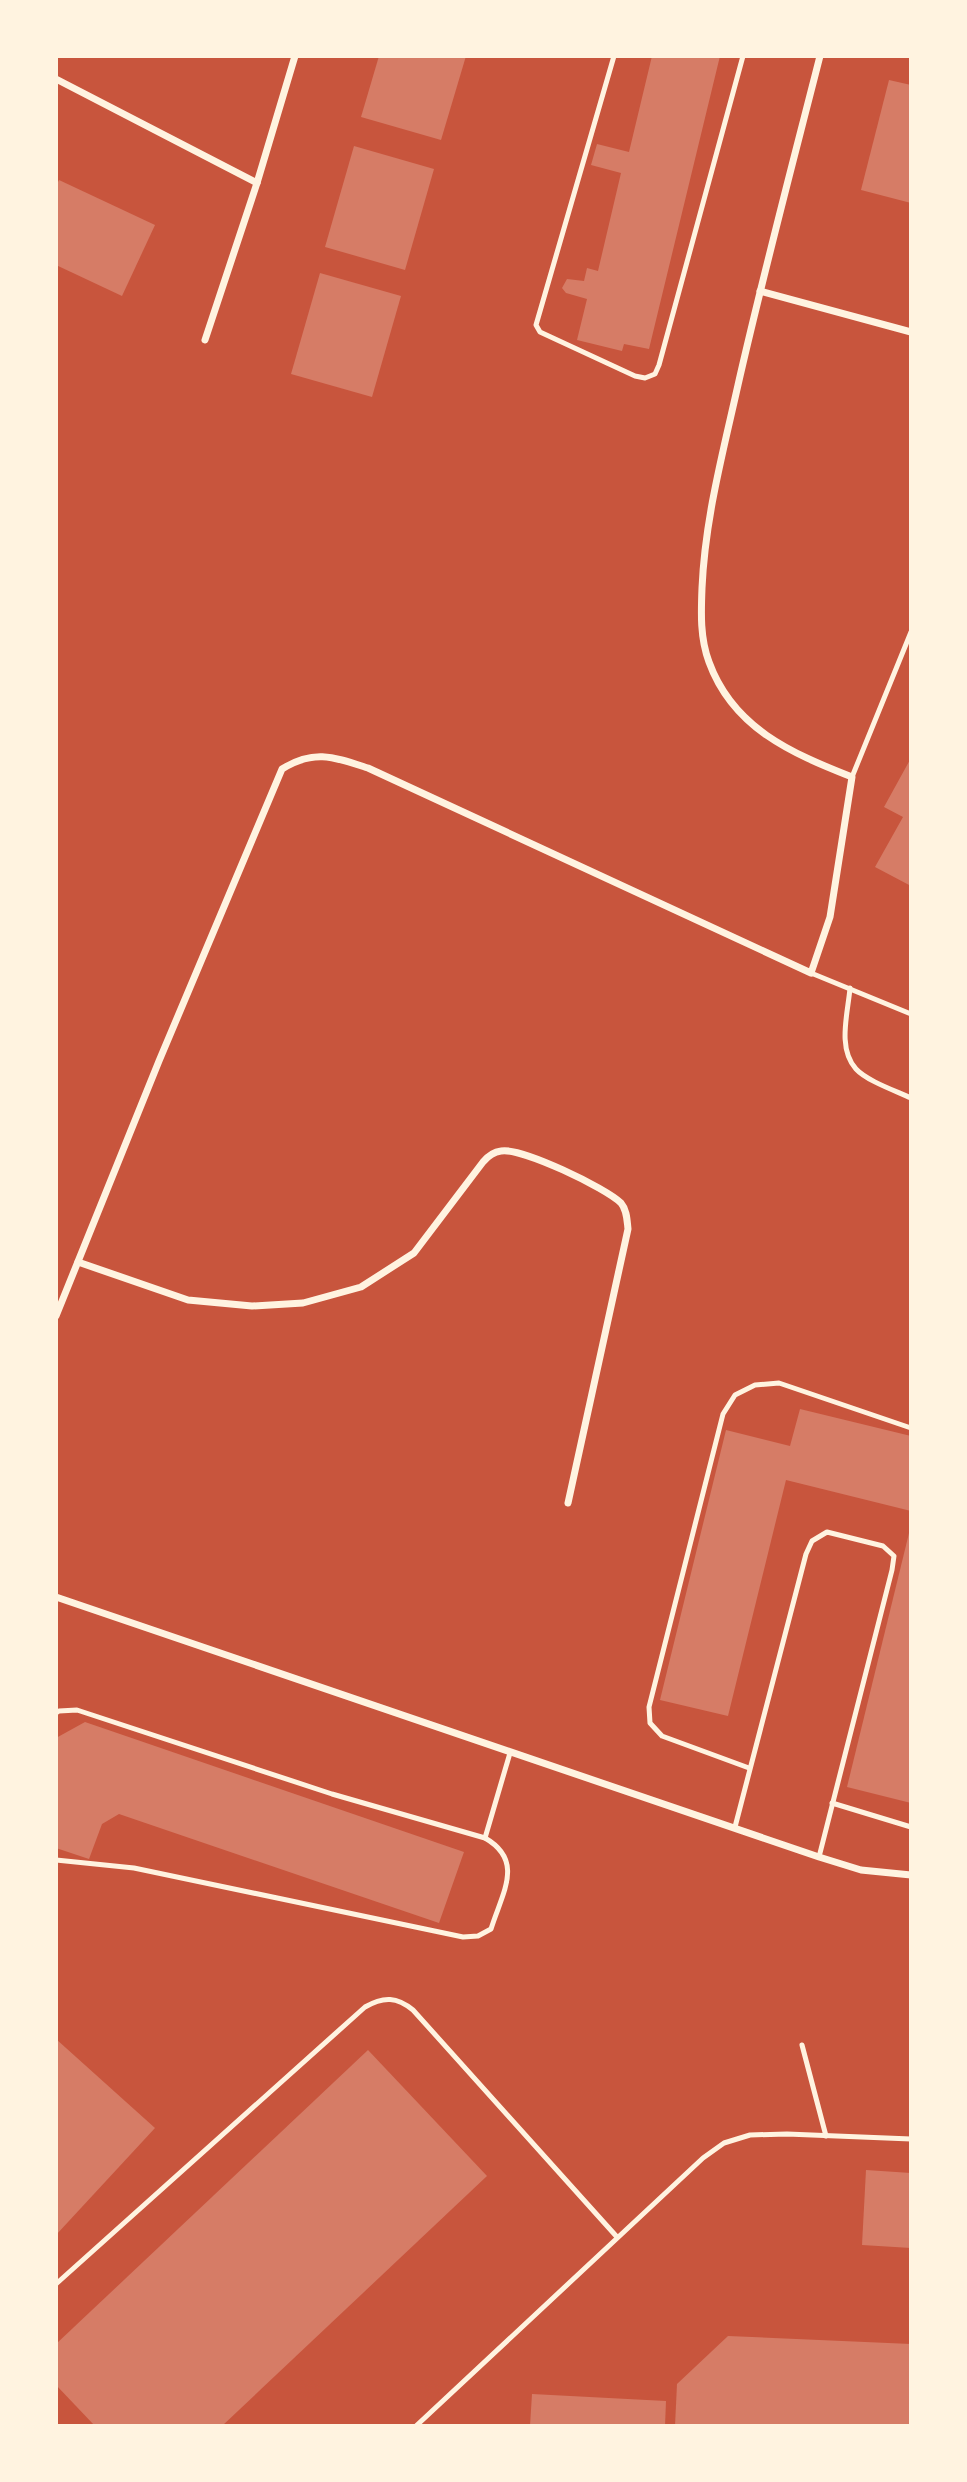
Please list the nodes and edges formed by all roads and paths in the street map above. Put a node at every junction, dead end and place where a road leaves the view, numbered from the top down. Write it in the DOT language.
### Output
graph roads {
  1 [pos="295,56"];
  2 [pos="614,56"];
  3 [pos="743,56"];
  4 [pos="820,56"];
  5 [pos="56,79"];
  6 [pos="257,183"];
  7 [pos="760,291"];
  8 [pos="911,332"];
  9 [pos="205,340"];
  10 [pos="911,632"];
  11 [pos="852,777"];
  12 [pos="811,973"];
  13 [pos="850,988"];
  14 [pos="911,1014"];
  15 [pos="911,1098"];
  16 [pos="78,1262"];
  17 [pos="56,1316"];
  18 [pos="911,1428"];
  19 [pos="568,1503"];
  20 [pos="56,1597"];
  21 [pos="56,1713"];
  22 [pos="510,1753"];
  23 [pos="750,1768"];
  24 [pos="832,1803"];
  25 [pos="734,1827"];
  26 [pos="911,1827"];
  27 [pos="485,1838"];
  28 [pos="820,1857"];
  29 [pos="56,1860"];
  30 [pos="911,1875"];
  31 [pos="802,2045"];
  32 [pos="825,2136"];
  33 [pos="911,2139"];
  34 [pos="617,2238"];
  35 [pos="56,2284"];
  36 [pos="416,2426"];
  1 -- 6 [label="street"];
  2 -- 3 [label="lane"];
  4 -- 7 [label="street"];
  5 -- 6 [label="street"];
  6 -- 9 [label="street"];
  7 -- 8 [label="street"];
  7 -- 11 [label="street"];
  10 -- 11 [label="lane"];
  11 -- 12 [label="street"];
  12 -- 13 [label="lane"];
  12 -- 16 [label="street"];
  13 -- 14 [label="lane"];
  13 -- 15 [label="lane"];
  16 -- 17 [label="street"];
  16 -- 19 [label="street"];
  18 -- 23 [label="lane"];
  20 -- 22 [label="street"];
  21 -- 27 [label="lane"];
  22 -- 25 [label="street"];
  22 -- 27 [label="lane"];
  23 -- 24 [label="lane"];
  23 -- 25 [label="lane"];
  24 -- 26 [label="lane"];
  24 -- 28 [label="lane"];
  25 -- 28 [label="street"];
  27 -- 29 [label="lane"];
  28 -- 30 [label="street"];
  31 -- 32 [label="lane"];
  32 -- 33 [label="lane"];
  32 -- 34 [label="lane"];
  34 -- 35 [label="lane"];
  34 -- 36 [label="lane"];
}
